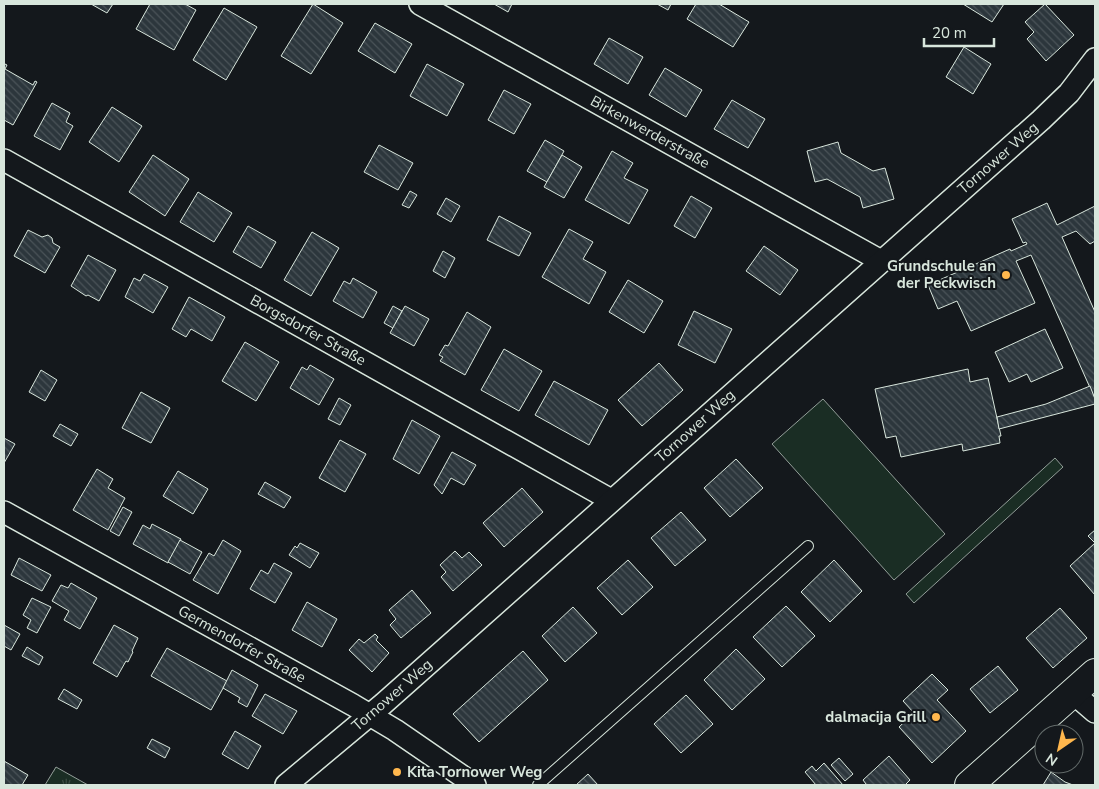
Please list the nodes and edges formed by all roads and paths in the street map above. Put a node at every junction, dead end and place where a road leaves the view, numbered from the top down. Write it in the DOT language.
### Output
graph roads {
  1 [pos="420,4"];
  2 [pos="1095,59"];
  3 [pos="4,160"];
  4 [pos="881,261"];
  5 [pos="612,500"];
  6 [pos="4,512"];
  7 [pos="808,546"];
  8 [pos="1095,673"];
  9 [pos="1073,693"];
  10 [pos="1095,712"];
  11 [pos="370,715"];
  12 [pos="286,785"];
  13 [pos="475,785"];
  14 [pos="538,785"];
  15 [pos="970,785"];
  1 -- 4 [label="street, Birkenwerderstraße"];
  2 -- 4 [label="street, Tornower Weg"];
  3 -- 5 [label="street, Borgsdorfer Straße"];
  4 -- 5 [label="street, Tornower Weg"];
  5 -- 11 [label="street, Tornower Weg"];
  6 -- 11 [label="street, Germendorfer Straße"];
  7 -- 14 [label="lane"];
  8 -- 9 [label="main road"];
  9 -- 10 [label="street"];
  9 -- 15 [label="main road"];
  11 -- 12 [label="street, Tornower Weg"];
  11 -- 13 [label="street, Germendorfer Straße"];
}
